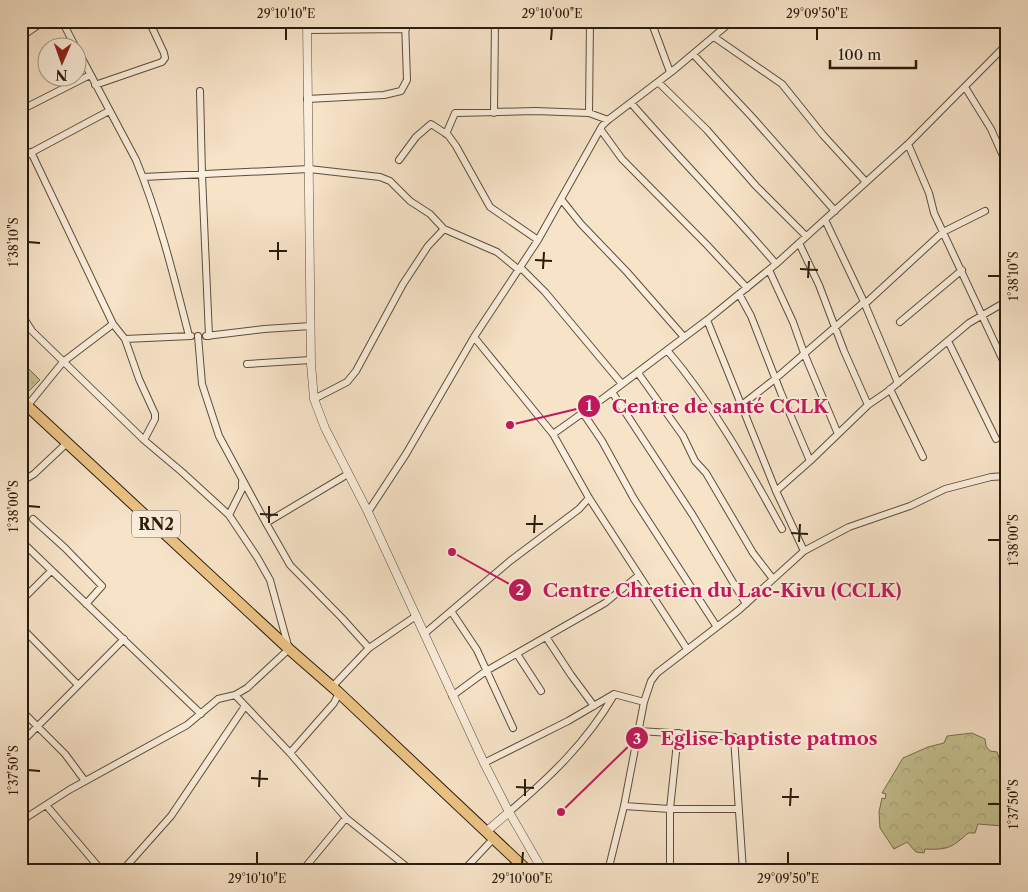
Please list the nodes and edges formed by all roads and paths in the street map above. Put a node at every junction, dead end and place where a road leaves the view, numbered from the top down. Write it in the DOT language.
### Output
graph roads {
  1 [pos="44,21"];
  2 [pos="62,21"];
  3 [pos="149,21"];
  4 [pos="307,21"];
  5 [pos="495,21"];
  6 [pos="590,21"];
  7 [pos="651,21"];
  8 [pos="732,21"];
  9 [pos="405,25"];
  10 [pos="307,30"];
  11 [pos="21,37"];
  12 [pos="714,37"];
  13 [pos="71,38"];
  14 [pos="1007,44"];
  15 [pos="693,54"];
  16 [pos="88,71"];
  17 [pos="670,72"];
  18 [pos="90,75"];
  19 [pos="658,82"];
  20 [pos="96,85"];
  21 [pos="965,87"];
  22 [pos="200,91"];
  23 [pos="307,98"];
  24 [pos="631,103"];
  25 [pos="21,110"];
  26 [pos="109,111"];
  27 [pos="494,113"];
  28 [pos="589,114"];
  29 [pos="608,120"];
  30 [pos="601,130"];
  31 [pos="446,134"];
  32 [pos="908,144"];
  33 [pos="31,152"];
  34 [pos="21,158"];
  35 [pos="399,160"];
  36 [pos="1007,165"];
  37 [pos="309,169"];
  38 [pos="202,174"];
  39 [pos="143,177"];
  40 [pos="866,182"];
  41 [pos="561,199"];
  42 [pos="835,210"];
  43 [pos="985,211"];
  44 [pos="824,221"];
  45 [pos="444,229"];
  46 [pos="943,232"];
  47 [pos="806,236"];
  48 [pos="538,240"];
  49 [pos="799,243"];
  50 [pos="776,264"];
  51 [pos="520,269"];
  52 [pos="769,270"];
  53 [pos="962,270"];
  54 [pos="747,288"];
  55 [pos="739,294"];
  56 [pos="1007,301"];
  57 [pos="864,302"];
  58 [pos="21,314"];
  59 [pos="981,316"];
  60 [pos="707,320"];
  61 [pos="900,322"];
  62 [pos="114,324"];
  63 [pos="311,326"];
  64 [pos="835,328"];
  65 [pos="188,336"];
  66 [pos="198,336"];
  67 [pos="209,336"];
  68 [pos="474,337"];
  69 [pos="684,337"];
  70 [pos="125,339"];
  71 [pos="948,341"];
  72 [pos="667,350"];
  73 [pos="804,353"];
  74 [pos="311,360"];
  75 [pos="63,362"];
  76 [pos="247,364"];
  77 [pos="1007,369"];
  78 [pos="638,373"];
  79 [pos="775,379"];
  80 [pos="898,383"];
  81 [pos="622,384"];
  82 [pos="890,389"];
  83 [pos="612,392"];
  84 [pos="314,399"];
  85 [pos="24,402"];
  86 [pos="743,404"];
  87 [pos="868,405"];
  88 [pos="583,413"];
  89 [pos="553,434"];
  90 [pos="838,434"];
  91 [pos="144,440"];
  92 [pos="996,440"];
  93 [pos="68,442"];
  94 [pos="923,457"];
  95 [pos="810,462"];
  96 [pos="348,474"];
  97 [pos="1007,476"];
  98 [pos="21,482"];
  99 [pos="242,482"];
  100 [pos="776,491"];
  101 [pos="589,498"];
  102 [pos="368,512"];
  103 [pos="229,515"];
  104 [pos="33,519"];
  105 [pos="266,523"];
  106 [pos="782,529"];
  107 [pos="21,541"];
  108 [pos="804,551"];
  109 [pos="51,571"];
  110 [pos="639,575"];
  111 [pos="774,579"];
  112 [pos="21,601"];
  113 [pos="86,604"];
  114 [pos="746,604"];
  115 [pos="452,611"];
  116 [pos="416,616"];
  117 [pos="21,627"];
  118 [pos="717,627"];
  119 [pos="424,634"];
  120 [pos="546,636"];
  121 [pos="124,639"];
  122 [pos="369,648"];
  123 [pos="289,649"];
  124 [pos="688,649"];
  125 [pos="517,654"];
  126 [pos="486,671"];
  127 [pos="78,685"];
  128 [pos="335,690"];
  129 [pos="541,690"];
  130 [pos="614,694"];
  131 [pos="235,695"];
  132 [pos="452,696"];
  133 [pos="644,702"];
  134 [pos="245,706"];
  135 [pos="594,706"];
  136 [pos="21,710"];
  137 [pos="201,714"];
  138 [pos="37,726"];
  139 [pos="513,728"];
  140 [pos="639,731"];
  141 [pos="678,733"];
  142 [pos="21,743"];
  143 [pos="290,753"];
  144 [pos="484,762"];
  145 [pos="85,781"];
  146 [pos="46,805"];
  147 [pos="624,806"];
  148 [pos="670,809"];
  149 [pos="738,809"];
  150 [pos="509,812"];
  151 [pos="346,818"];
  152 [pos="21,820"];
  153 [pos="491,834"];
  154 [pos="307,865"];
  155 [pos="102,871"];
  156 [pos="122,871"];
  157 [pos="302,871"];
  158 [pos="314,871"];
  159 [pos="412,871"];
  160 [pos="462,871"];
  161 [pos="528,871"];
  162 [pos="543,871"];
  163 [pos="608,871"];
  164 [pos="670,871"];
  165 [pos="743,871"];
  1 -- 11 [label="street"];
  2 -- 13 [label="street"];
  3 -- 20 [label="street"];
  4 -- 10 [label="street"];
  5 -- 27 [label="street"];
  6 -- 28 [label="street"];
  7 -- 17 [label="street"];
  8 -- 12 [label="street"];
  9 -- 10 [label="street"];
  9 -- 23 [label="street"];
  10 -- 23 [label="street"];
  12 -- 15 [label="street"];
  12 -- 40 [label="street"];
  14 -- 21 [label="street"];
  15 -- 17 [label="street"];
  15 -- 42 [label="street"];
  16 -- 18 [label="street"];
  17 -- 19 [label="street"];
  18 -- 20 [label="street"];
  18 -- 25 [label="street"];
  19 -- 24 [label="street"];
  19 -- 47 [label="street"];
  20 -- 26 [label="street"];
  21 -- 32 [label="street"];
  21 -- 36 [label="street"];
  22 -- 38 [label="street"];
  23 -- 37 [label="street"];
  24 -- 29 [label="street"];
  24 -- 50 [label="street"];
  26 -- 33 [label="street"];
  26 -- 39 [label="street"];
  27 -- 28 [label="street"];
  27 -- 31 [label="street"];
  28 -- 29 [label="street"];
  29 -- 30 [label="street"];
  30 -- 41 [label="street"];
  30 -- 54 [label="street"];
  31 -- 35 [label="street"];
  31 -- 48 [label="street"];
  32 -- 40 [label="street"];
  32 -- 46 [label="street"];
  33 -- 34 [label="street"];
  33 -- 62 [label="street"];
  37 -- 38 [label="street"];
  37 -- 45 [label="street"];
  37 -- 63 [label="street"];
  38 -- 39 [label="street"];
  38 -- 67 [label="street"];
  39 -- 65 [label="street"];
  40 -- 42 [label="street"];
  41 -- 48 [label="street"];
  41 -- 69 [label="street"];
  42 -- 44 [label="street"];
  43 -- 46 [label="street"];
  44 -- 47 [label="street"];
  44 -- 57 [label="street"];
  45 -- 51 [label="street"];
  45 -- 84 [label="street"];
  46 -- 53 [label="street"];
  46 -- 57 [label="street"];
  47 -- 49 [label="street"];
  48 -- 51 [label="street"];
  49 -- 50 [label="street"];
  49 -- 64 [label="street"];
  50 -- 52 [label="street"];
  51 -- 68 [label="street"];
  51 -- 81 [label="street"];
  52 -- 54 [label="street"];
  52 -- 73 [label="street"];
  53 -- 59 [label="street"];
  53 -- 61 [label="street"];
  54 -- 55 [label="street"];
  55 -- 60 [label="street"];
  55 -- 79 [label="street"];
  56 -- 59 [label="street"];
  57 -- 64 [label="street"];
  57 -- 80 [label="street"];
  58 -- 75 [label="street"];
  59 -- 71 [label="street"];
  59 -- 77 [label="street"];
  60 -- 69 [label="street"];
  60 -- 86 [label="street"];
  62 -- 70 [label="street"];
  62 -- 75 [label="street"];
  63 -- 67 [label="street"];
  63 -- 74 [label="street"];
  64 -- 73 [label="street"];
  64 -- 87 [label="street"];
  65 -- 66 [label="street"];
  65 -- 70 [label="street"];
  66 -- 67 [label="street"];
  66 -- 99 [label="street"];
  68 -- 89 [label="street"];
  68 -- 102 [label="street"];
  69 -- 72 [label="street"];
  70 -- 91 [label="street"];
  71 -- 80 [label="street"];
  71 -- 92 [label="street"];
  72 -- 78 [label="street"];
  72 -- 106 [label="street"];
  73 -- 79 [label="street"];
  73 -- 90 [label="street"];
  74 -- 76 [label="street"];
  74 -- 84 [label="street"];
  75 -- 85 [label="street"];
  75 -- 91 [label="street"];
  78 -- 81 [label="street"];
  78 -- 111 [label="street"];
  79 -- 86 [label="street"];
  79 -- 95 [label="street"];
  80 -- 82 [label="street"];
  81 -- 83 [label="street"];
  82 -- 87 [label="street"];
  82 -- 94 [label="street"];
  83 -- 88 [label="street"];
  83 -- 114 [label="street"];
  84 -- 96 [label="street"];
  85 -- 93 [label="highway, RN2"];
  86 -- 100 [label="street"];
  87 -- 90 [label="street"];
  88 -- 89 [label="street"];
  88 -- 118 [label="street"];
  89 -- 101 [label="street"];
  90 -- 95 [label="street"];
  91 -- 103 [label="street"];
  93 -- 98 [label="street"];
  93 -- 123 [label="highway, RN2"];
  95 -- 100 [label="street"];
  96 -- 102 [label="street"];
  96 -- 105 [label="street"];
  97 -- 108 [label="street"];
  99 -- 103 [label="street"];
  99 -- 105 [label="street"];
  100 -- 108 [label="street"];
  101 -- 110 [label="street"];
  101 -- 115 [label="street"];
  102 -- 116 [label="street"];
  103 -- 123 [label="street"];
  104 -- 113 [label="street"];
  105 -- 122 [label="street"];
  107 -- 109 [label="street"];
  108 -- 111 [label="street"];
  109 -- 112 [label="street"];
  109 -- 113 [label="street"];
  110 -- 120 [label="street"];
  110 -- 124 [label="street"];
  111 -- 114 [label="street"];
  113 -- 121 [label="street"];
  114 -- 118 [label="street"];
  115 -- 119 [label="street"];
  115 -- 126 [label="street"];
  116 -- 119 [label="street"];
  116 -- 122 [label="street"];
  117 -- 127 [label="street"];
  118 -- 124 [label="street"];
  119 -- 132 [label="street"];
  120 -- 125 [label="street"];
  120 -- 135 [label="street"];
  121 -- 127 [label="street"];
  121 -- 137 [label="street"];
  122 -- 128 [label="street"];
  123 -- 128 [label="highway, RN2"];
  123 -- 131 [label="street"];
  124 -- 133 [label="street"];
  125 -- 126 [label="street"];
  125 -- 129 [label="street"];
  126 -- 132 [label="street"];
  126 -- 139 [label="street"];
  127 -- 138 [label="street"];
  128 -- 143 [label="street"];
  128 -- 153 [label="highway, RN2"];
  130 -- 133 [label="street"];
  130 -- 135 [label="street"];
  130 -- 150 [label="street"];
  131 -- 134 [label="street"];
  131 -- 137 [label="street"];
  132 -- 144 [label="street"];
  133 -- 140 [label="street"];
  134 -- 143 [label="street"];
  134 -- 156 [label="street"];
  135 -- 144 [label="street"];
  136 -- 138 [label="street"];
  137 -- 145 [label="street"];
  138 -- 142 [label="street"];
  138 -- 145 [label="street"];
  140 -- 141 [label="street"];
  140 -- 147 [label="street"];
  141 -- 148 [label="street"];
  141 -- 149 [label="street"];
  143 -- 151 [label="street"];
  144 -- 150 [label="street"];
  145 -- 146 [label="street"];
  146 -- 152 [label="street"];
  146 -- 155 [label="street"];
  147 -- 148 [label="street"];
  147 -- 163 [label="street"];
  148 -- 149 [label="street"];
  148 -- 164 [label="street"];
  149 -- 165 [label="street"];
  150 -- 153 [label="street"];
  150 -- 162 [label="street"];
  151 -- 154 [label="street"];
  151 -- 159 [label="street"];
  153 -- 160 [label="street"];
  153 -- 161 [label="highway, RN2"];
  154 -- 157 [label="street"];
  154 -- 158 [label="street"];
}
